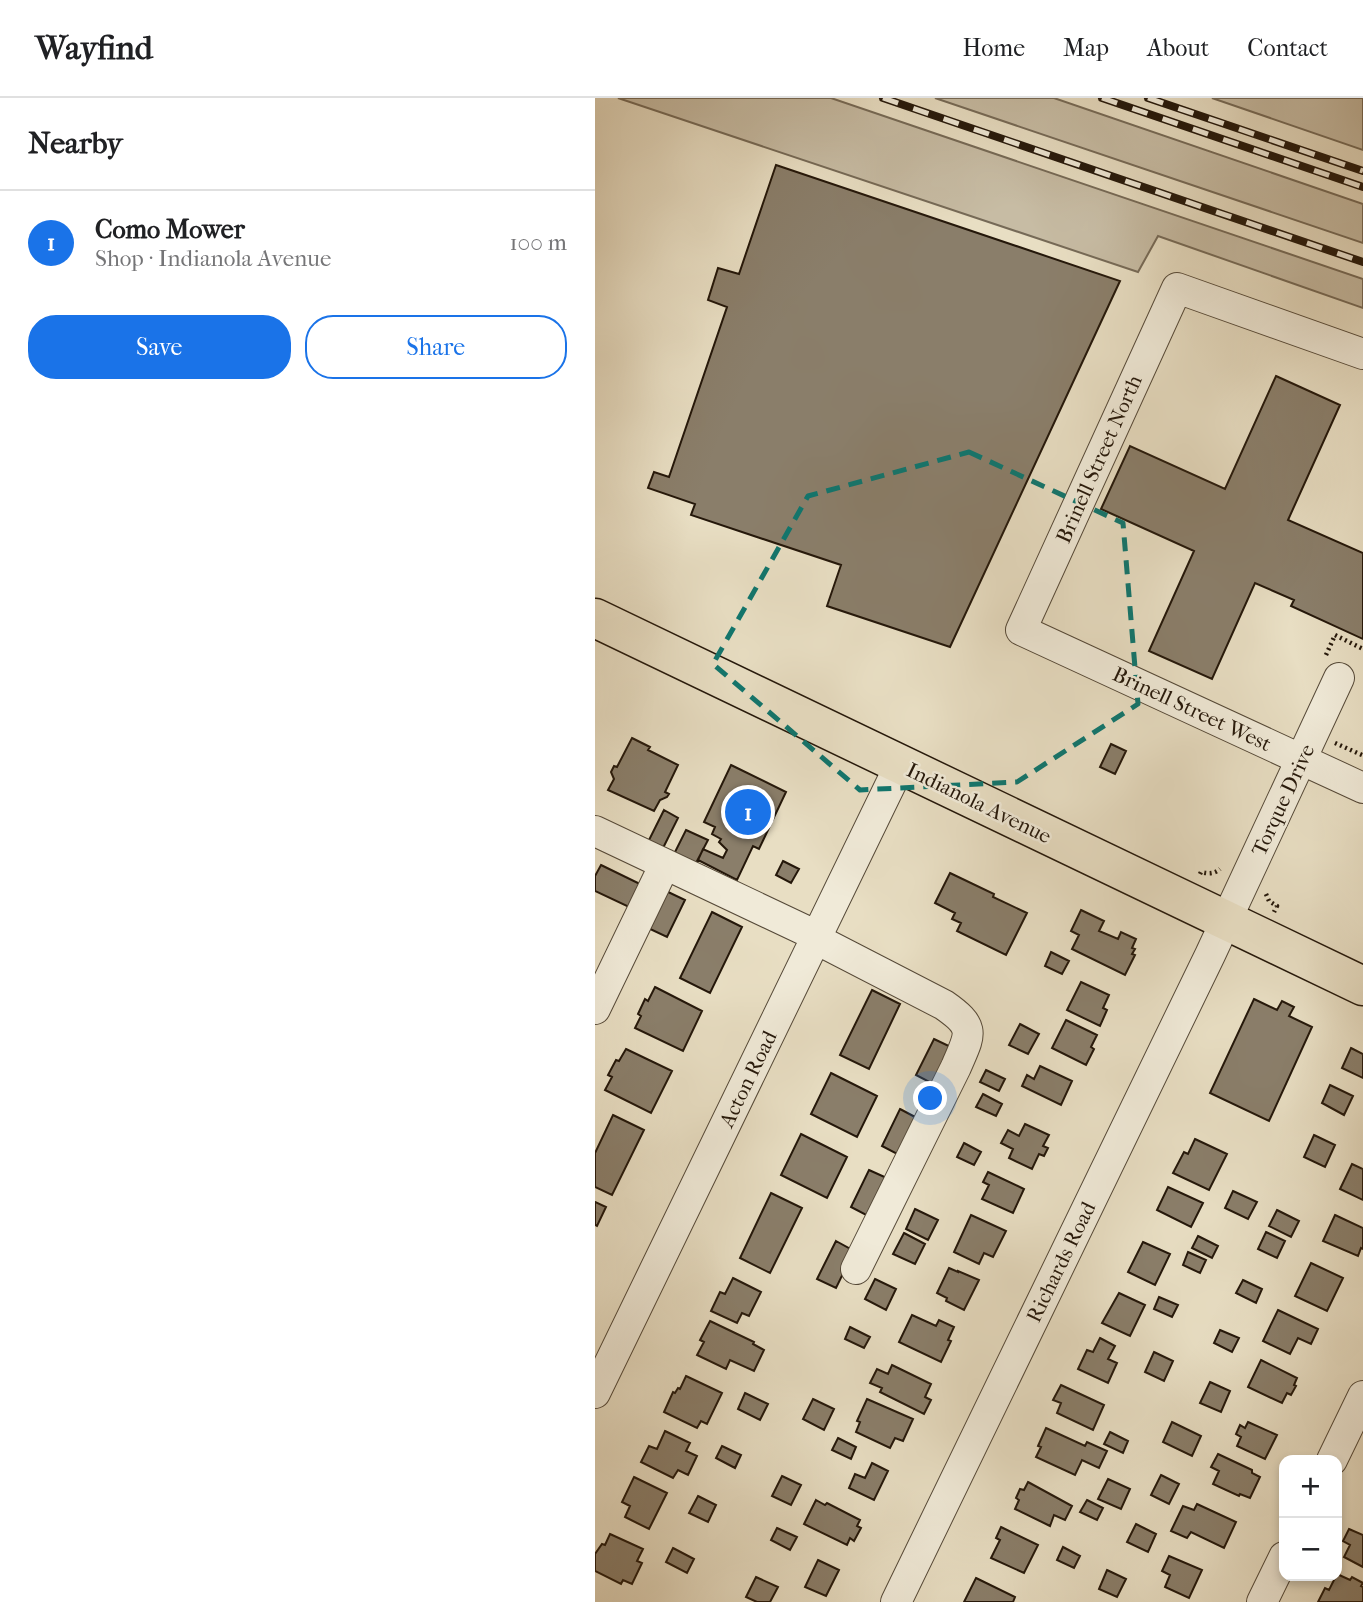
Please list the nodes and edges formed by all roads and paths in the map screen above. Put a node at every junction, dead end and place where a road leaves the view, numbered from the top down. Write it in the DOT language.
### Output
graph roads {
  1 [pos="1363,354"];
  2 [pos="595,618"];
  3 [pos="1021,630"];
  4 [pos="1339,678"];
  5 [pos="1301,760"];
  6 [pos="900,765"];
  7 [pos="1363,788"];
  8 [pos="595,831"];
  9 [pos="665,864"];
  10 [pos="1226,921"];
  11 [pos="816,937"];
  12 [pos="1363,986"];
  13 [pos="595,1009"];
  14 [pos="856,1269"];
  15 [pos="595,1393"];
  16 [pos="1363,1396"];
  17 [pos="1334,1455"];
  18 [pos="1279,1567"];
  19 [pos="896,1602"];
  20 [pos="1262,1602"];
  1 -- 3 [label="street, Brinell Street North"];
  2 -- 6 [label="main road, Indianola Avenue"];
  3 -- 5 [label="street, Brinell Street West"];
  4 -- 5 [label="street, Torque Drive"];
  5 -- 7 [label="street, Brinell Street West"];
  5 -- 10 [label="street, Torque Drive"];
  6 -- 10 [label="main road, Indianola Avenue"];
  6 -- 11 [label="street, Acton Road"];
  8 -- 9 [label="street"];
  9 -- 11 [label="street"];
  9 -- 13 [label="street"];
  10 -- 12 [label="main road, Indianola Avenue"];
  10 -- 19 [label="street, Richards Road"];
  11 -- 14 [label="street"];
  11 -- 15 [label="street, Acton Road"];
  16 -- 17 [label="street"];
  18 -- 20 [label="street"];
}
